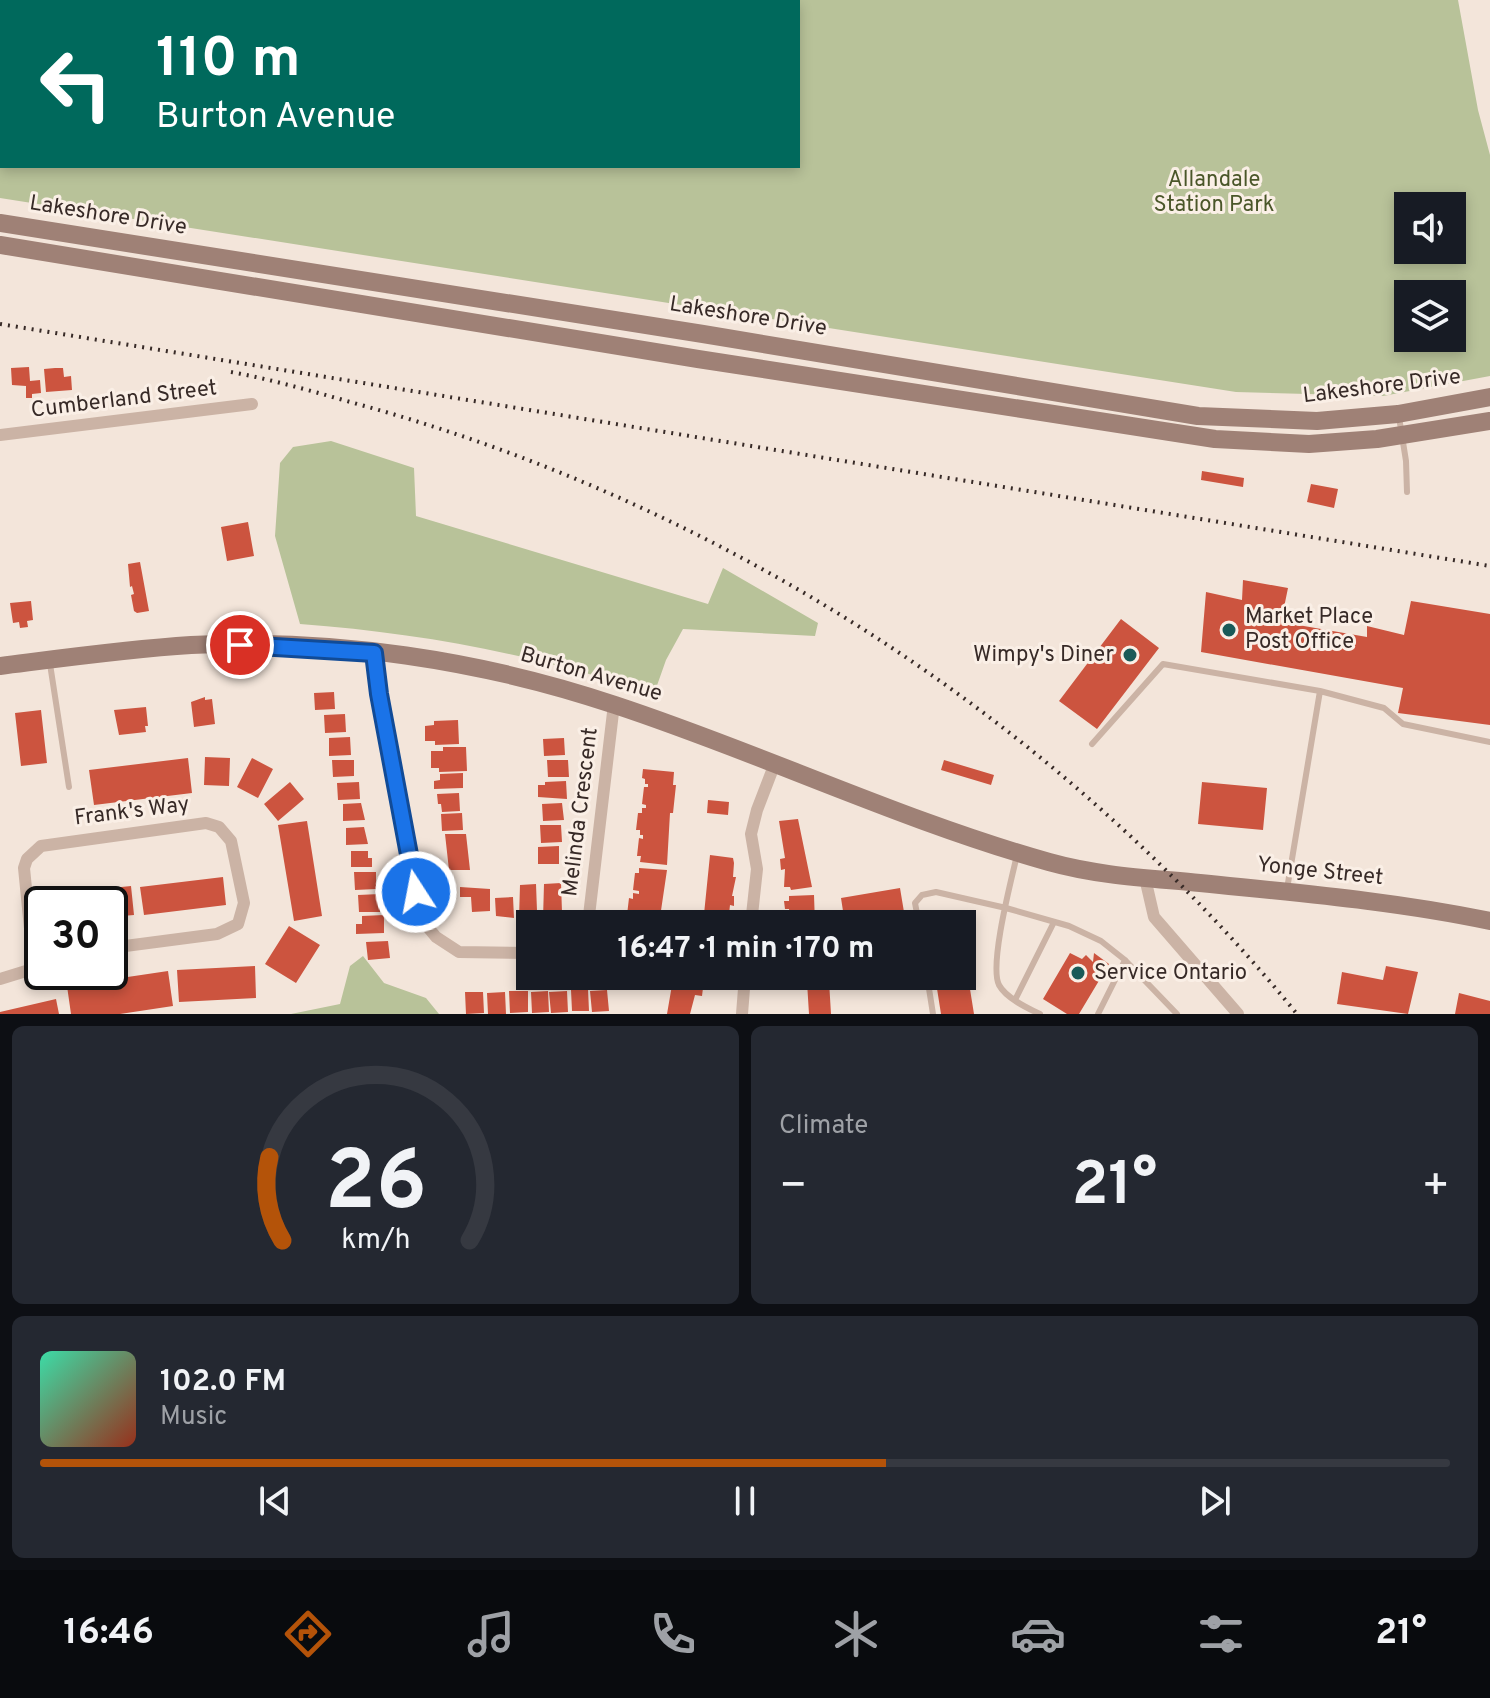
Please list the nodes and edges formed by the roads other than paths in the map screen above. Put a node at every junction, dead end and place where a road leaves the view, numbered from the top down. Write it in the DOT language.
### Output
graph roads {
  1 [pos="0,223"];
  2 [pos="0,245"];
  3 [pos="1490,397"];
  4 [pos="252,404"];
  5 [pos="1398,414"];
  6 [pos="1490,421"];
  7 [pos="0,435"];
  8 [pos="1403,435"];
  9 [pos="1407,492"];
  10 [pos="374,653"];
  11 [pos="49,659"];
  12 [pos="1,662"];
  13 [pos="1320,691"];
  14 [pos="614,704"];
  15 [pos="1490,742"];
  16 [pos="1092,744"];
  17 [pos="775,763"];
  18 [pos="69,787"];
  19 [pos="1017,852"];
  20 [pos="1145,878"];
  21 [pos="27,886"];
  22 [pos="1286,892"];
  23 [pos="1006,908"];
  24 [pos="590,910"];
  25 [pos="753,910"];
  26 [pos="916,910"];
  27 [pos="1490,921"];
  28 [pos="1054,922"];
  29 [pos="128,946"];
  30 [pos="516,953"];
  31 [pos="1125,960"];
  32 [pos="24,972"];
  33 [pos="0,979"];
  34 [pos="744,990"];
  35 [pos="929,990"];
  36 [pos="1015,1000"];
  37 [pos="1032,1012"];
  38 [pos="742,1014"];
  39 [pos="933,1014"];
  40 [pos="1040,1014"];
  41 [pos="1098,1014"];
  42 [pos="1177,1014"];
  43 [pos="1238,1014"];
  1 -- 5 [label="main road, Lakeshore Drive"];
  2 -- 8 [label="main road, Lakeshore Drive"];
  3 -- 5 [label="main road, Lakeshore Drive"];
  4 -- 7 [label="street, Cumberland Street"];
  5 -- 8 [label="lane"];
  6 -- 8 [label="main road, Lakeshore Drive"];
  8 -- 9 [label="lane"];
  10 -- 11 [label="main road, Burton Avenue"];
  10 -- 14 [label="main road, Burton Avenue"];
  10 -- 30 [label="street"];
  11 -- 12 [label="main road, Burton Avenue"];
  11 -- 18 [label="lane"];
  13 -- 15 [label="lane"];
  13 -- 16 [label="lane"];
  13 -- 22 [label="lane"];
  14 -- 17 [label="main road, Burton Avenue"];
  14 -- 24 [label="street, Melinda Crescent"];
  17 -- 19 [label="main road, Burton Avenue"];
  17 -- 25 [label="street"];
  19 -- 20 [label="main road, Burton Avenue"];
  19 -- 23 [label="lane"];
  20 -- 22 [label="main road, Yonge Street"];
  20 -- 43 [label="street"];
  21 -- 29 [label="street, Frank's Way"];
  22 -- 27 [label="main road, Yonge Street"];
  23 -- 26 [label="lane"];
  23 -- 28 [label="lane"];
  23 -- 36 [label="lane"];
  28 -- 31 [label="lane"];
  28 -- 36 [label="lane"];
  31 -- 41 [label="lane"];
  31 -- 42 [label="lane"];
  32 -- 33 [label="street, Frank's Way"];
  34 -- 38 [label="street"];
  35 -- 39 [label="lane"];
  36 -- 37 [label="lane"];
  37 -- 40 [label="lane"];
}
